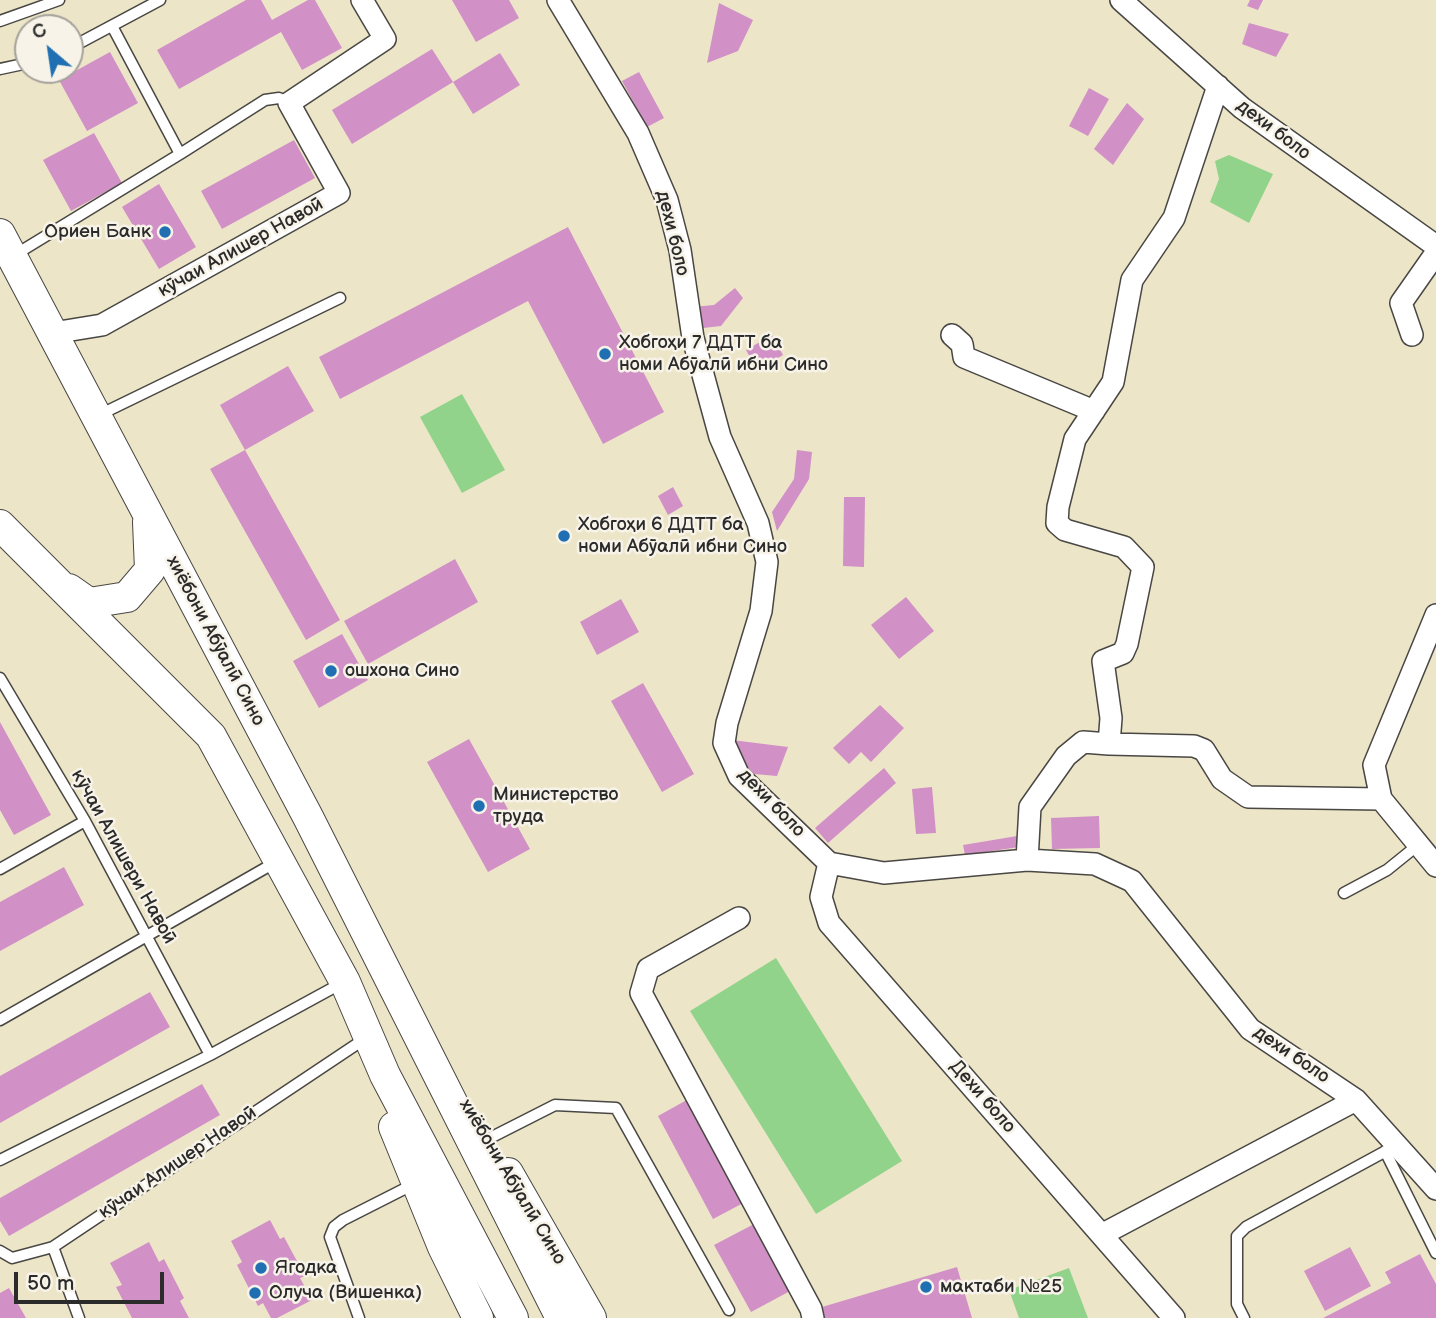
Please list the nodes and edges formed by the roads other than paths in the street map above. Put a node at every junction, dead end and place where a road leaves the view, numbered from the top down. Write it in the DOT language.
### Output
graph roads {
  1 [pos="59,0"];
  2 [pos="160,0"];
  3 [pos="362,0"];
  4 [pos="558,0"];
  5 [pos="1121,0"];
  6 [pos="0,21"];
  7 [pos="112,26"];
  8 [pos="84,41"];
  9 [pos="1218,86"];
  10 [pos="289,103"];
  11 [pos="180,154"];
  12 [pos="6,245"];
  13 [pos="1436,246"];
  14 [pos="1436,253"];
  15 [pos="340,298"];
  16 [pos="53,333"];
  17 [pos="952,335"];
  18 [pos="1412,335"];
  19 [pos="1094,411"];
  20 [pos="98,415"];
  21 [pos="148,513"];
  22 [pos="0,526"];
  23 [pos="57,581"];
  24 [pos="1436,615"];
  25 [pos="0,678"];
  26 [pos="1109,744"];
  27 [pos="1381,799"];
  28 [pos="85,821"];
  29 [pos="1418,845"];
  30 [pos="1027,860"];
  31 [pos="279,861"];
  32 [pos="829,863"];
  33 [pos="1436,866"];
  34 [pos="0,869"];
  35 [pos="1345,893"];
  36 [pos="739,918"];
  37 [pos="148,938"];
  38 [pos="345,982"];
  39 [pos="0,1020"];
  40 [pos="367,1038"];
  41 [pos="425,1052"];
  42 [pos="211,1055"];
  43 [pos="385,1075"];
  44 [pos="1356,1100"];
  45 [pos="488,1139"];
  46 [pos="1391,1148"];
  47 [pos="0,1160"];
  48 [pos="416,1183"];
  49 [pos="1436,1189"];
  50 [pos="1103,1234"];
  51 [pos="53,1247"];
  52 [pos="0,1251"];
  53 [pos="1436,1253"];
  54 [pos="729,1310"];
  55 [pos="79,1318"];
  56 [pos="359,1318"];
  57 [pos="478,1318"];
  58 [pos="513,1318"];
  59 [pos="561,1318"];
  60 [pos="592,1318"];
  61 [pos="813,1318"];
  62 [pos="1174,1318"];
  63 [pos="1244,1318"];
  1 -- 6 [label="lane"];
  2 -- 7 [label="lane"];
  3 -- 10 [label="street"];
  4 -- 32 [label="street, дехи боло"];
  5 -- 9 [label="street, дехи боло"];
  7 -- 8 [label="lane"];
  7 -- 11 [label="lane"];
  9 -- 13 [label="street, дехи боло"];
  9 -- 19 [label="street"];
  10 -- 11 [label="lane"];
  10 -- 16 [label="street, кӯчаи Алишер Навоӣ"];
  11 -- 12 [label="lane"];
  12 -- 16 [label="main road, хиёбони Абӯалӣ Сино"];
  14 -- 18 [label="street"];
  15 -- 20 [label="lane"];
  16 -- 20 [label="main road, хиёбони Абӯалӣ Сино"];
  17 -- 19 [label="street"];
  19 -- 26 [label="street"];
  20 -- 21 [label="main road, хиёбони Абӯалӣ Сино"];
  21 -- 23 [label="main road"];
  21 -- 41 [label="main road, хиёбони Абӯалӣ Сино"];
  22 -- 23 [label="main road"];
  23 -- 31 [label="main road"];
  24 -- 27 [label="street"];
  25 -- 28 [label="lane, кӯчаи Алишери Навоӣ"];
  26 -- 27 [label="street"];
  26 -- 30 [label="street"];
  27 -- 29 [label="street"];
  28 -- 34 [label="lane"];
  28 -- 37 [label="lane, кӯчаи Алишери Навоӣ"];
  29 -- 33 [label="street"];
  29 -- 35 [label="lane"];
  30 -- 32 [label="street, дехи боло"];
  30 -- 44 [label="street, дехи боло"];
  31 -- 37 [label="lane"];
  31 -- 38 [label="main road"];
  32 -- 50 [label="street, Дехи боло"];
  36 -- 61 [label="street"];
  37 -- 39 [label="lane"];
  37 -- 42 [label="lane, кӯчаи Алишери Навоӣ"];
  38 -- 40 [label="main road"];
  38 -- 42 [label="lane"];
  40 -- 43 [label="main road"];
  40 -- 51 [label="lane, кӯчаи Алишер Навоӣ"];
  41 -- 45 [label="main road, хиёбони Абӯалӣ Сино"];
  41 -- 59 [label="main road, хиёбони Абӯалӣ Сино"];
  42 -- 47 [label="lane"];
  43 -- 48 [label="main road"];
  43 -- 58 [label="main road"];
  44 -- 46 [label="street, дехи боло"];
  44 -- 50 [label="street"];
  45 -- 54 [label="lane"];
  45 -- 60 [label="main road, хиёбони Абӯалӣ Сино"];
  46 -- 49 [label="street, дехи боло"];
  46 -- 53 [label="lane"];
  46 -- 63 [label="lane"];
  48 -- 56 [label="lane"];
  48 -- 57 [label="main road"];
  50 -- 62 [label="street, Дехи боло"];
  51 -- 52 [label="lane, кӯчаи Алишер Навоӣ"];
  51 -- 55 [label="lane"];
}
